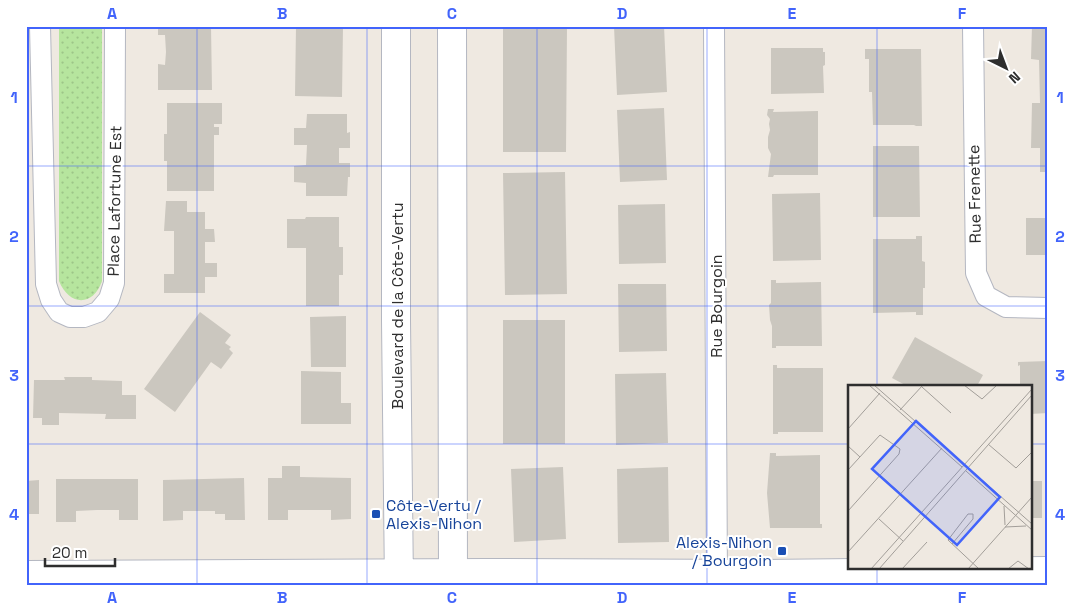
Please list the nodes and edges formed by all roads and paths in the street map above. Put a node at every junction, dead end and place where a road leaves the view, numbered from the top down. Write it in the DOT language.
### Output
graph roads {
  1 [pos="40,26"];
  2 [pos="115,26"];
  3 [pos="396,26"];
  4 [pos="452,26"];
  5 [pos="714,26"];
  6 [pos="973,26"];
  7 [pos="1048,308"];
  8 [pos="1048,571"];
  9 [pos="26,575"];
  10 [pos="717,579"];
  11 [pos="399,580"];
  12 [pos="453,580"];
  1 -- 2 [label="street, Place Lafortune Est"];
  3 -- 11 [label="main road, Boulevard de la Côte-Vertu"];
  4 -- 12 [label="main road"];
  5 -- 10 [label="street, Rue Bourgoin"];
  6 -- 7 [label="street, Rue Frenette"];
  8 -- 10 [label="main road"];
  9 -- 11 [label="main road"];
  10 -- 12 [label="main road"];
  11 -- 12 [label="main road"];
}
